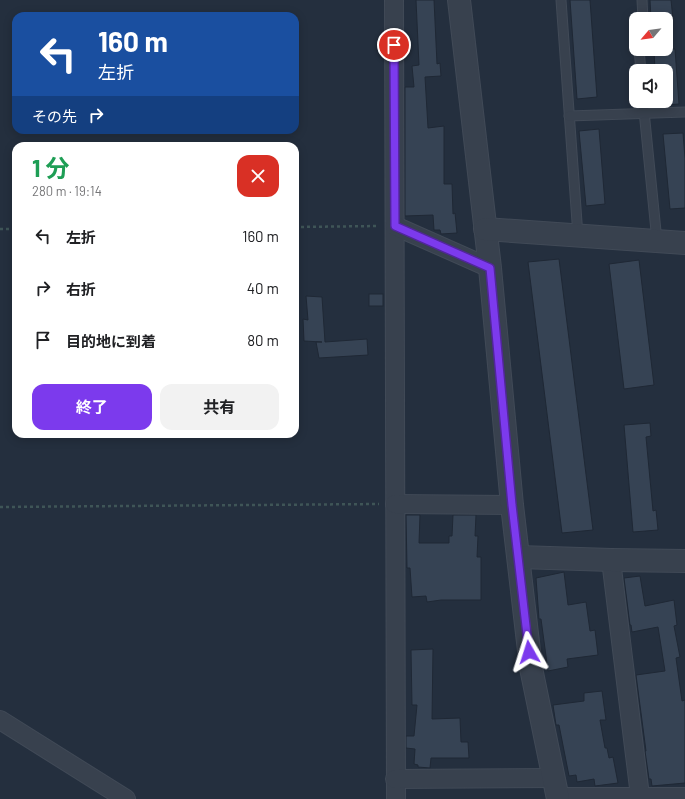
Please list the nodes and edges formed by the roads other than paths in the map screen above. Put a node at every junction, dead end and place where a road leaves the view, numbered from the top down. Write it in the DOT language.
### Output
graph roads {
  1 [pos="394,0"];
  2 [pos="459,0"];
  3 [pos="561,0"];
  4 [pos="642,0"];
  5 [pos="643,12"];
  6 [pos="644,108"];
  7 [pos="685,112"];
  8 [pos="644,114"];
  9 [pos="569,116"];
  10 [pos="395,226"];
  11 [pos="485,229"];
  12 [pos="578,236"];
  13 [pos="657,241"];
  14 [pos="685,243"];
  15 [pos="490,268"];
  16 [pos="395,504"];
  17 [pos="512,505"];
  18 [pos="519,557"];
  19 [pos="611,560"];
  20 [pos="685,561"];
  21 [pos="0,720"];
  22 [pos="395,780"];
  23 [pos="557,791"];
  24 [pos="640,796"];
  25 [pos="685,797"];
  26 [pos="126,799"];
  27 [pos="396,799"];
  1 -- 10 [label="street"];
  2 -- 11 [label="street"];
  3 -- 9 [label="lane"];
  4 -- 5 [label="lane"];
  6 -- 8 [label="lane"];
  7 -- 8 [label="lane"];
  8 -- 9 [label="lane"];
  8 -- 13 [label="lane"];
  9 -- 12 [label="lane"];
  10 -- 15 [label="street"];
  10 -- 16 [label="street"];
  11 -- 12 [label="street"];
  11 -- 15 [label="street"];
  12 -- 13 [label="street"];
  13 -- 14 [label="street"];
  15 -- 17 [label="street"];
  16 -- 17 [label="street"];
  16 -- 22 [label="street"];
  17 -- 18 [label="street"];
  18 -- 19 [label="street"];
  18 -- 23 [label="street"];
  19 -- 20 [label="street"];
  19 -- 24 [label="street"];
  21 -- 26 [label="street"];
  22 -- 23 [label="street"];
  22 -- 27 [label="street"];
  23 -- 24 [label="street"];
  24 -- 25 [label="street"];
}
